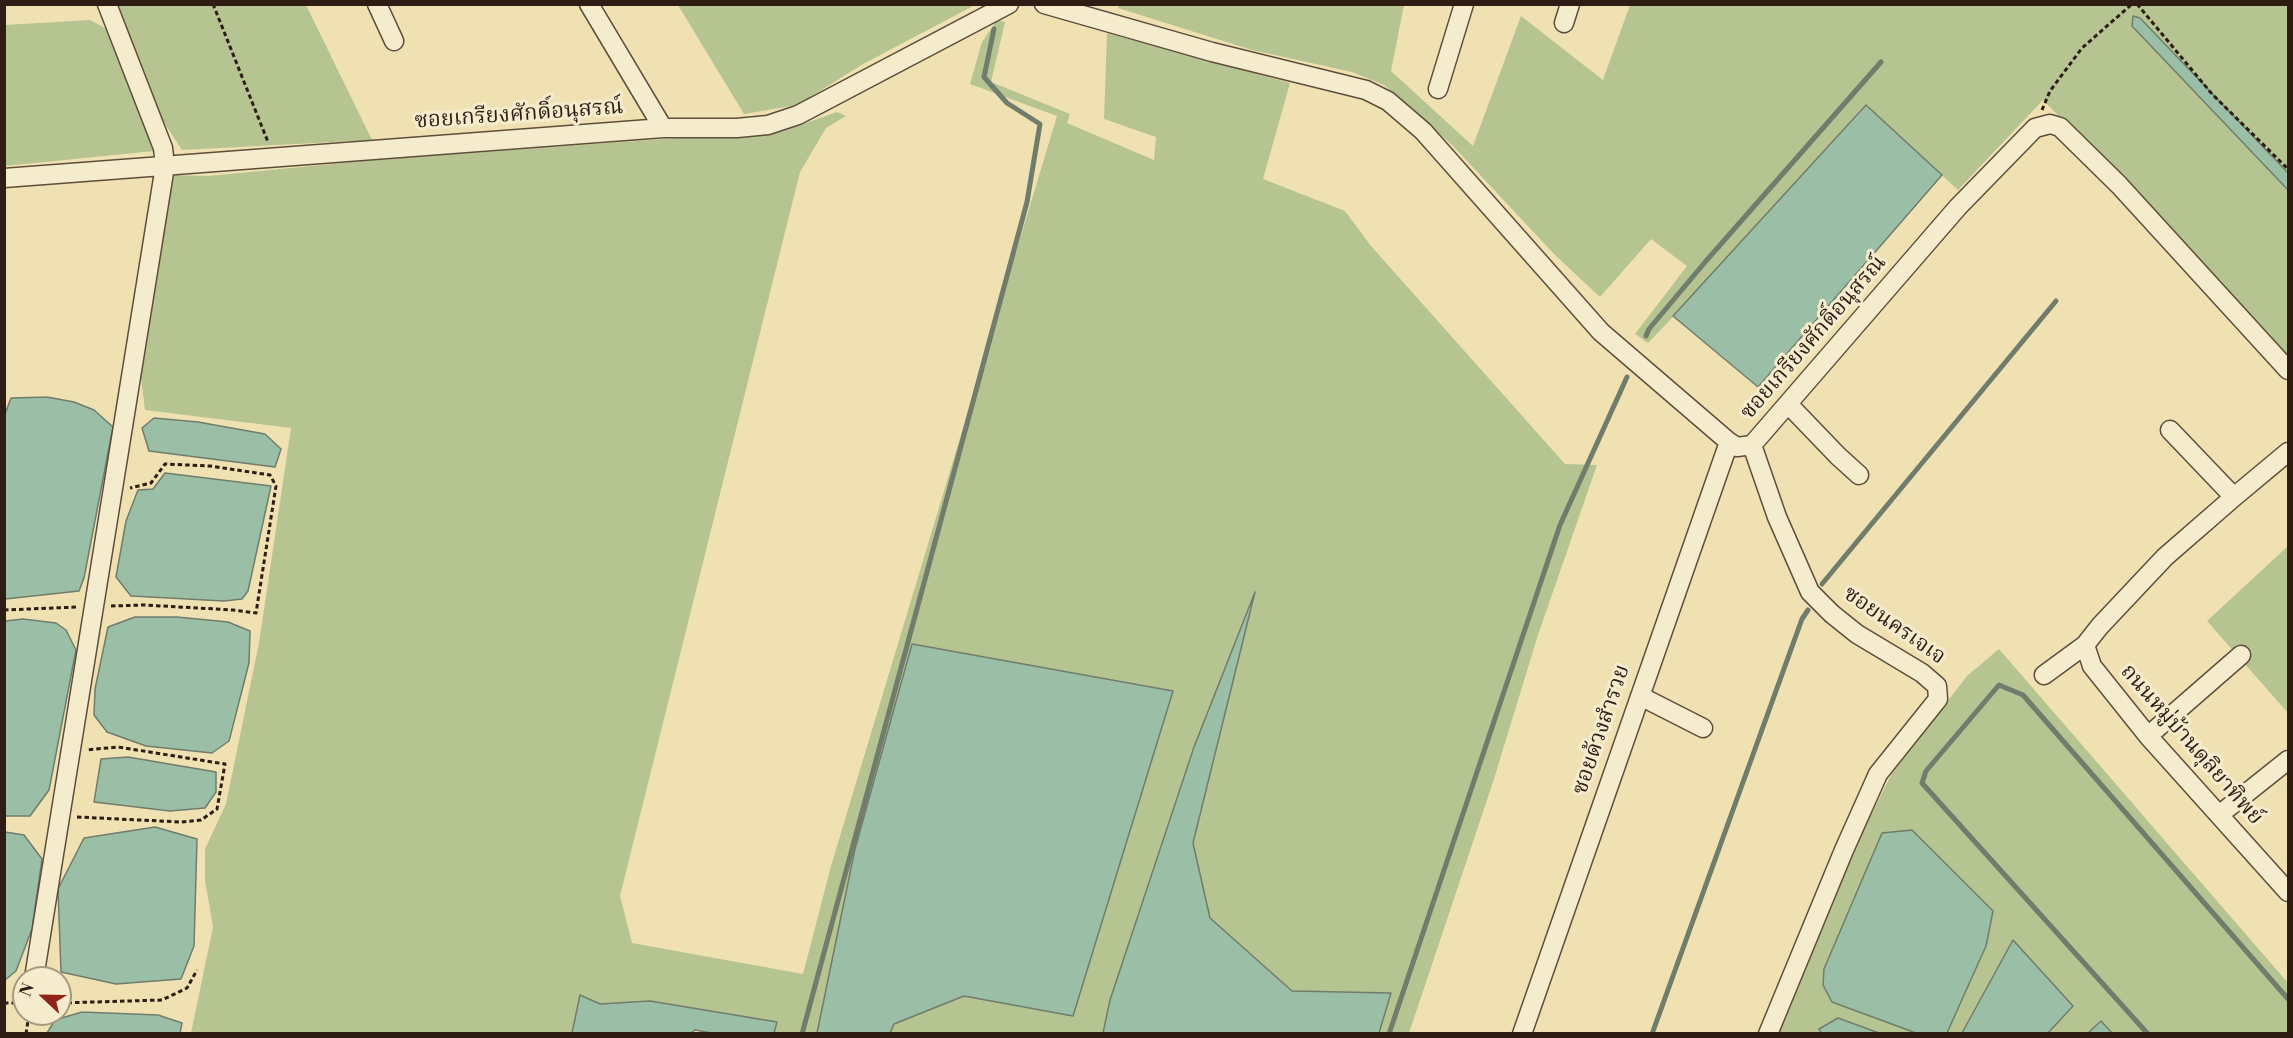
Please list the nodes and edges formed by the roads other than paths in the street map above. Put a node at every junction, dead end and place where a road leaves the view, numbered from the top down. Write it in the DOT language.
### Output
graph roads {
  1 [pos="106,4"];
  2 [pos="589,4"];
  3 [pos="1009,4"];
  4 [pos="1044,4"];
  5 [pos="1464,4"];
  6 [pos="1570,4"];
  7 [pos="385,7"];
  8 [pos="1564,23"];
  9 [pos="394,41"];
  10 [pos="1438,89"];
  11 [pos="663,128"];
  12 [pos="165,166"];
  13 [pos="4,178"];
  14 [pos="2289,370"];
  15 [pos="1789,405"];
  16 [pos="2170,430"];
  17 [pos="1729,442"];
  18 [pos="1752,445"];
  19 [pos="2289,452"];
  20 [pos="1859,475"];
  21 [pos="2234,496"];
  22 [pos="2085,645"];
  23 [pos="2241,655"];
  24 [pos="2044,675"];
  25 [pos="1640,696"];
  26 [pos="1703,728"];
  27 [pos="2148,736"];
  28 [pos="2289,760"];
  29 [pos="2219,815"];
  30 [pos="2289,892"];
  31 [pos="36,966"];
  32 [pos="1522,1034"];
  33 [pos="1768,1034"];
  1 -- 12 [label="street"];
  2 -- 11 [label="street"];
  3 -- 11 [label="street, ซอยเกรียงศักดิ์อนุสรณ์"];
  4 -- 17 [label="street, ซอยเกรียงศักดิ์อนุสรณ์"];
  5 -- 10 [label="street"];
  6 -- 8 [label="street"];
  7 -- 9 [label="street"];
  11 -- 12 [label="street, ซอยเกรียงศักดิ์อนุสรณ์"];
  12 -- 13 [label="street, ซอยเกรียงศักดิ์อนุสรณ์"];
  12 -- 31 [label="street"];
  14 -- 15 [label="street, ซอยเกรียงศักดิ์อนุสรณ์"];
  15 -- 18 [label="street, ซอยเกรียงศักดิ์อนุสรณ์"];
  15 -- 20 [label="street"];
  16 -- 21 [label="street"];
  17 -- 18 [label="street, ซอยเกรียงศักดิ์อนุสรณ์"];
  17 -- 25 [label="street, ซอยด้วงสำรวย"];
  18 -- 33 [label="street, ซอยนครเจเจ"];
  19 -- 21 [label="street"];
  21 -- 22 [label="street"];
  22 -- 24 [label="street"];
  22 -- 27 [label="street, ถนนหมู่บ้านดุลิยาทิพย์"];
  23 -- 27 [label="street"];
  25 -- 26 [label="street"];
  25 -- 32 [label="street, ซอยด้วงสำรวย"];
  27 -- 29 [label="street, ถนนหมู่บ้านดุลิยาทิพย์"];
  28 -- 29 [label="street"];
  29 -- 30 [label="street, ถนนหมู่บ้านดุลิยาทิพย์"];
}
